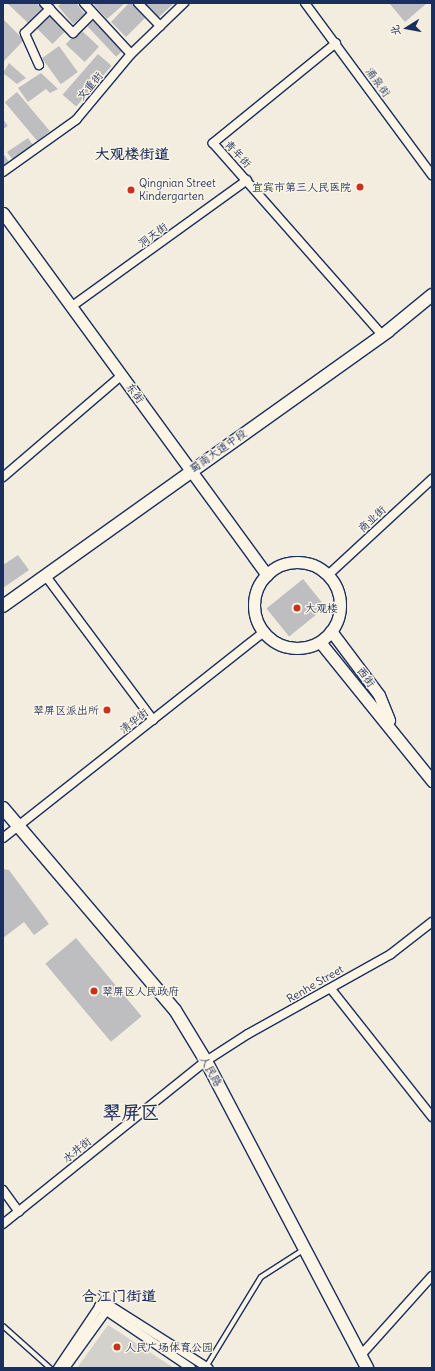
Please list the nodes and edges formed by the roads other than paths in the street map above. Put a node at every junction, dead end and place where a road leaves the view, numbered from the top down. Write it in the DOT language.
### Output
graph roads {
  1 [pos="84,3"];
  2 [pos="138,3"];
  3 [pos="184,3"];
  4 [pos="305,3"];
  5 [pos="47,6"];
  6 [pos="93,13"];
  7 [pos="160,26"];
  8 [pos="336,43"];
  9 [pos="131,54"];
  10 [pos="40,65"];
  11 [pos="3,172"];
  12 [pos="432,175"];
  13 [pos="247,180"];
  14 [pos="3,213"];
  15 [pos="432,295"];
  16 [pos="71,307"];
  17 [pos="382,335"];
  18 [pos="122,375"];
  19 [pos="192,468"];
  20 [pos="4,475"];
  21 [pos="432,479"];
  22 [pos="45,575"];
  23 [pos="267,575"];
  24 [pos="328,575"];
  25 [pos="3,606"];
  26 [pos="331,631"];
  27 [pos="264,632"];
  28 [pos="320,642"];
  29 [pos="153,720"];
  30 [pos="392,728"];
  31 [pos="432,780"];
  32 [pos="3,808"];
  33 [pos="19,826"];
  34 [pos="3,838"];
  35 [pos="432,922"];
  36 [pos="331,989"];
  37 [pos="206,1061"];
  38 [pos="432,1117"];
  39 [pos="3,1190"];
  40 [pos="19,1212"];
  41 [pos="3,1224"];
  42 [pos="305,1249"];
  43 [pos="432,1276"];
  44 [pos="105,1307"];
  45 [pos="3,1326"];
  46 [pos="361,1355"];
  47 [pos="50,1368"];
  48 [pos="58,1368"];
  49 [pos="65,1368"];
  50 [pos="191,1368"];
  51 [pos="206,1368"];
  52 [pos="368,1368"];
  1 -- 6 [label="street"];
  2 -- 7 [label="street"];
  3 -- 7 [label="street, 文重街"];
  4 -- 8 [label="street, 涌泉街"];
  5 -- 6 [label="street"];
  5 -- 10 [label="street"];
  6 -- 9 [label="street"];
  7 -- 9 [label="street, 文重街"];
  8 -- 12 [label="street, 涌泉街"];
  8 -- 13 [label="street, 青年街"];
  9 -- 11 [label="street, 文重街"];
  13 -- 16 [label="street, 洞天街"];
  13 -- 17 [label="street, 青年街"];
  14 -- 16 [label="main road, 东街"];
  15 -- 17 [label="main road, 蜀南大道中段"];
  16 -- 18 [label="main road, 东街"];
  17 -- 19 [label="main road, 蜀南大道中段"];
  18 -- 19 [label="main road, 东街"];
  18 -- 20 [label="street"];
  19 -- 22 [label="main road, 蜀南大道中段"];
  19 -- 23 [label="main road, 东街"];
  21 -- 24 [label="street, 商业街"];
  22 -- 25 [label="main road, 蜀南大道中段"];
  22 -- 29 [label="street"];
  23 -- 24 [label="main road"];
  23 -- 27 [label="main road"];
  24 -- 26 [label="main road"];
  26 -- 28 [label="main road"];
  26 -- 30 [label="main road, 西街"];
  27 -- 28 [label="main road"];
  27 -- 29 [label="street, 清华街"];
  28 -- 30 [label="main road, 西街"];
  29 -- 33 [label="street, 清华街"];
  30 -- 31 [label="main road, 西街"];
  32 -- 33 [label="main road, 人民路"];
  33 -- 34 [label="street, 清华街"];
  33 -- 37 [label="main road, 人民路"];
  35 -- 36 [label="street, Renhe Street"];
  36 -- 37 [label="street, Renhe Street"];
  36 -- 38 [label="street"];
  37 -- 40 [label="street, 水井街"];
  37 -- 42 [label="main road, 人民路"];
  39 -- 40 [label="street"];
  40 -- 41 [label="street, 水井街"];
  42 -- 46 [label="main road, 人民路"];
  42 -- 51 [label="lane"];
  43 -- 46 [label="street"];
  44 -- 48 [label="street"];
  44 -- 49 [label="street"];
  44 -- 50 [label="street"];
  44 -- 51 [label="street"];
  45 -- 47 [label="lane"];
  46 -- 52 [label="main road, 人民路"];
}
